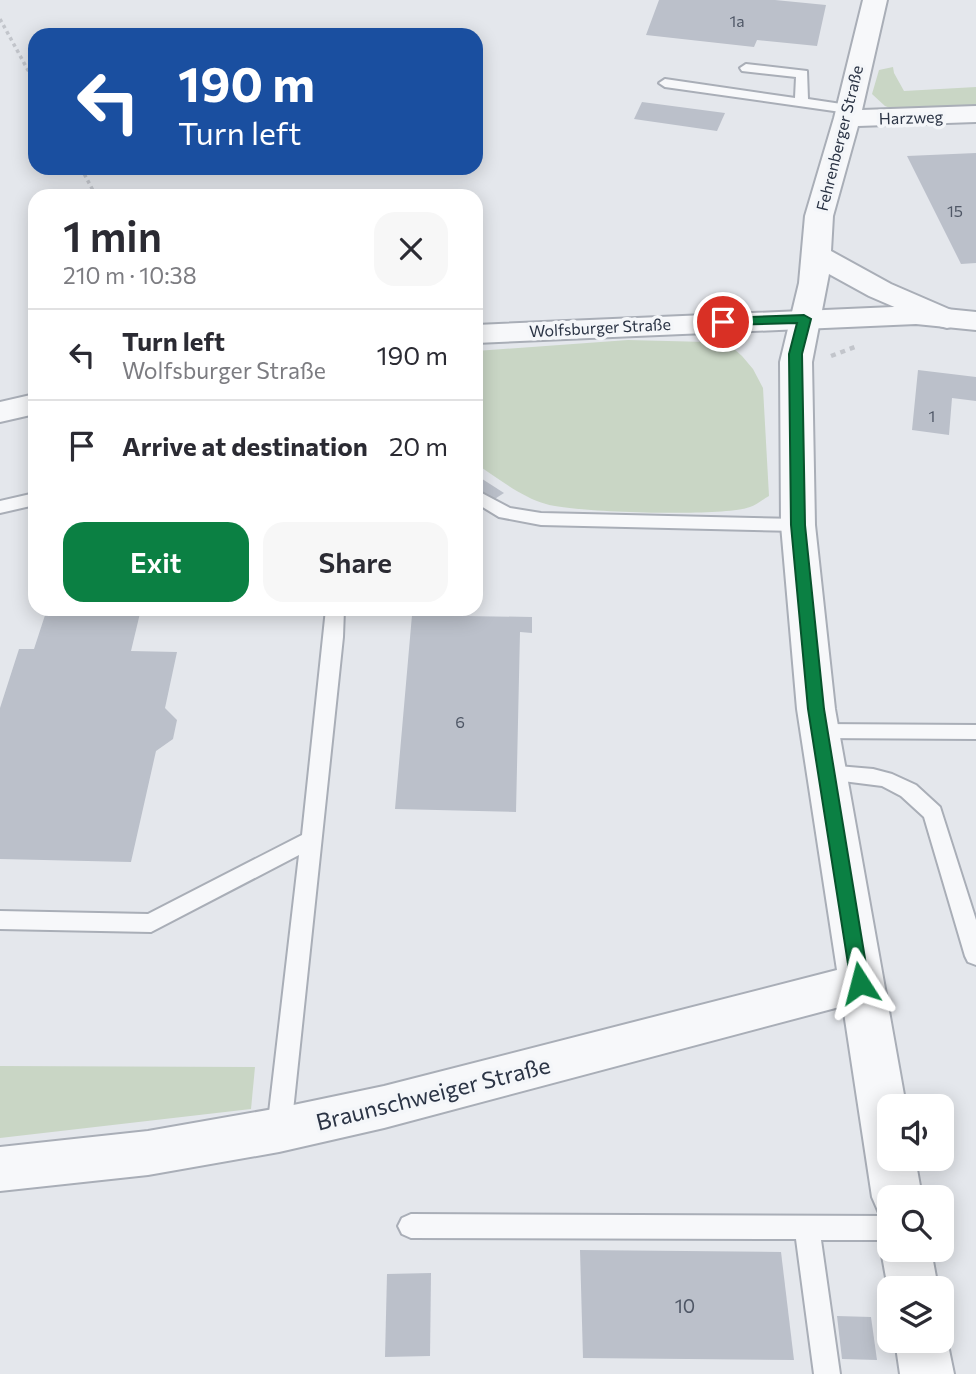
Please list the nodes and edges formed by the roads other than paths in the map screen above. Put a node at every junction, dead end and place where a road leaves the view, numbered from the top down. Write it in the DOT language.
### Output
graph roads {
  1 [pos="875,0"];
  2 [pos="746,68"];
  3 [pos="665,83"];
  4 [pos="801,102"];
  5 [pos="847,113"];
  6 [pos="976,114"];
  7 [pos="817,255"];
  8 [pos="804,319"];
  9 [pos="961,320"];
  10 [pos="483,334"];
  11 [pos="28,406"];
  12 [pos="0,412"];
  13 [pos="483,500"];
  14 [pos="28,501"];
  15 [pos="0,507"];
  16 [pos="798,525"];
  17 [pos="334,616"];
  18 [pos="819,731"];
  19 [pos="976,732"];
  20 [pos="826,773"];
  21 [pos="312,839"];
  22 [pos="0,920"];
  23 [pos="976,956"];
  24 [pos="860,983"];
  25 [pos="879,1094"];
  26 [pos="279,1130"];
  27 [pos="0,1169"];
  28 [pos="411,1226"];
  29 [pos="807,1228"];
  30 [pos="877,1228"];
  31 [pos="923,1353"];
  32 [pos="827,1374"];
  33 [pos="927,1374"];
  1 -- 5 [label="street, Fehrenberger Straße"];
  2 -- 4 [label="lane"];
  3 -- 4 [label="lane"];
  4 -- 5 [label="lane"];
  5 -- 6 [label="street, Harzweg"];
  5 -- 7 [label="street, Fehrenberger Straße"];
  7 -- 8 [label="street, Fehrenberger Straße"];
  7 -- 9 [label="street"];
  8 -- 9 [label="street, Wolfsburger Straße"];
  8 -- 10 [label="street, Wolfsburger Straße"];
  8 -- 16 [label="street, Fehrenberger Straße"];
  11 -- 12 [label="street"];
  13 -- 16 [label="lane"];
  14 -- 15 [label="lane"];
  16 -- 18 [label="street, Fehrenberger Straße"];
  17 -- 21 [label="lane"];
  18 -- 19 [label="lane"];
  18 -- 20 [label="street, Fehrenberger Straße"];
  20 -- 23 [label="lane"];
  20 -- 24 [label="street, Fehrenberger Straße"];
  21 -- 22 [label="lane"];
  21 -- 26 [label="lane"];
  24 -- 25 [label="street, Fehrenberger Straße"];
  24 -- 26 [label="street, Braunschweiger Straße"];
  26 -- 27 [label="street, Braunschweiger Straße"];
  28 -- 29 [label="lane"];
  29 -- 30 [label="lane"];
  29 -- 32 [label="lane"];
  31 -- 33 [label="street"];
}
